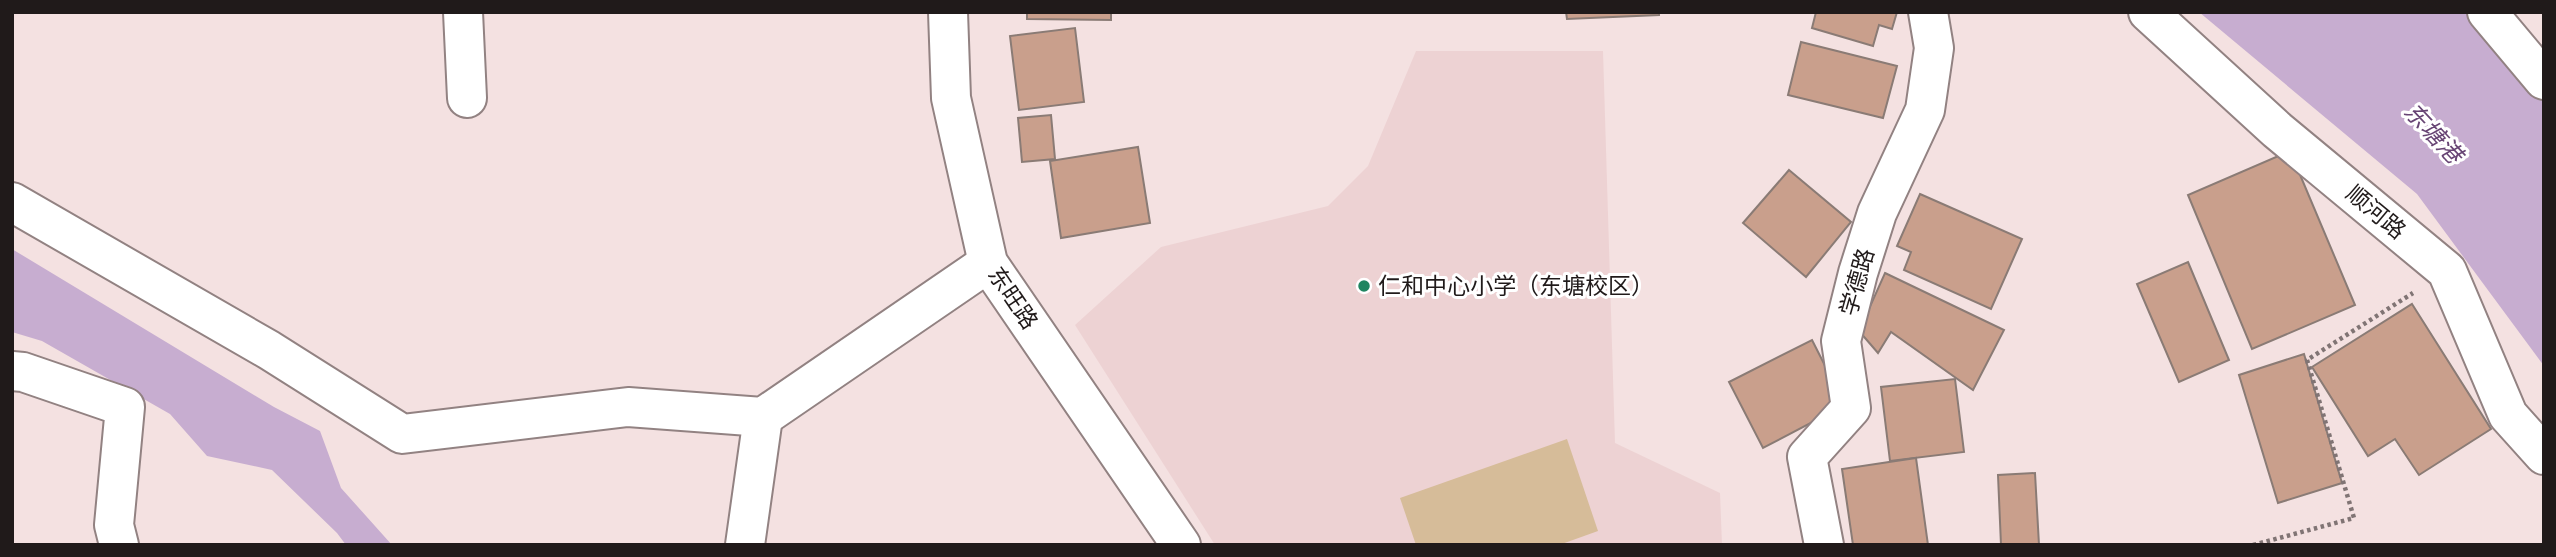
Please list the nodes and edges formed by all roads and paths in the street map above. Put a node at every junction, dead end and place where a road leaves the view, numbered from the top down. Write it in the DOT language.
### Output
graph roads {
  1 [pos="463,12"];
  2 [pos="948,12"];
  3 [pos="1928,12"];
  4 [pos="2148,12"];
  5 [pos="2487,12"];
  6 [pos="2544,80"];
  7 [pos="467,98"];
  8 [pos="12,202"];
  9 [pos="988,263"];
  10 [pos="2447,271"];
  11 [pos="12,371"];
  12 [pos="764,417"];
  13 [pos="2544,455"];
  14 [pos="119,545"];
  15 [pos="745,545"];
  16 [pos="1181,545"];
  17 [pos="1824,545"];
  18 [pos="2253,545"];
  1 -- 7 [label="street"];
  2 -- 9 [label="street, 东旺路"];
  3 -- 17 [label="street, 学德路"];
  4 -- 10 [label="street, 顺河路"];
  5 -- 6 [label="street"];
  8 -- 12 [label="street"];
  9 -- 12 [label="street"];
  9 -- 16 [label="street, 东旺路"];
  10 -- 13 [label="street, 顺河路"];
  10 -- 18 [label="path"];
  11 -- 14 [label="street"];
  12 -- 15 [label="street"];
}
